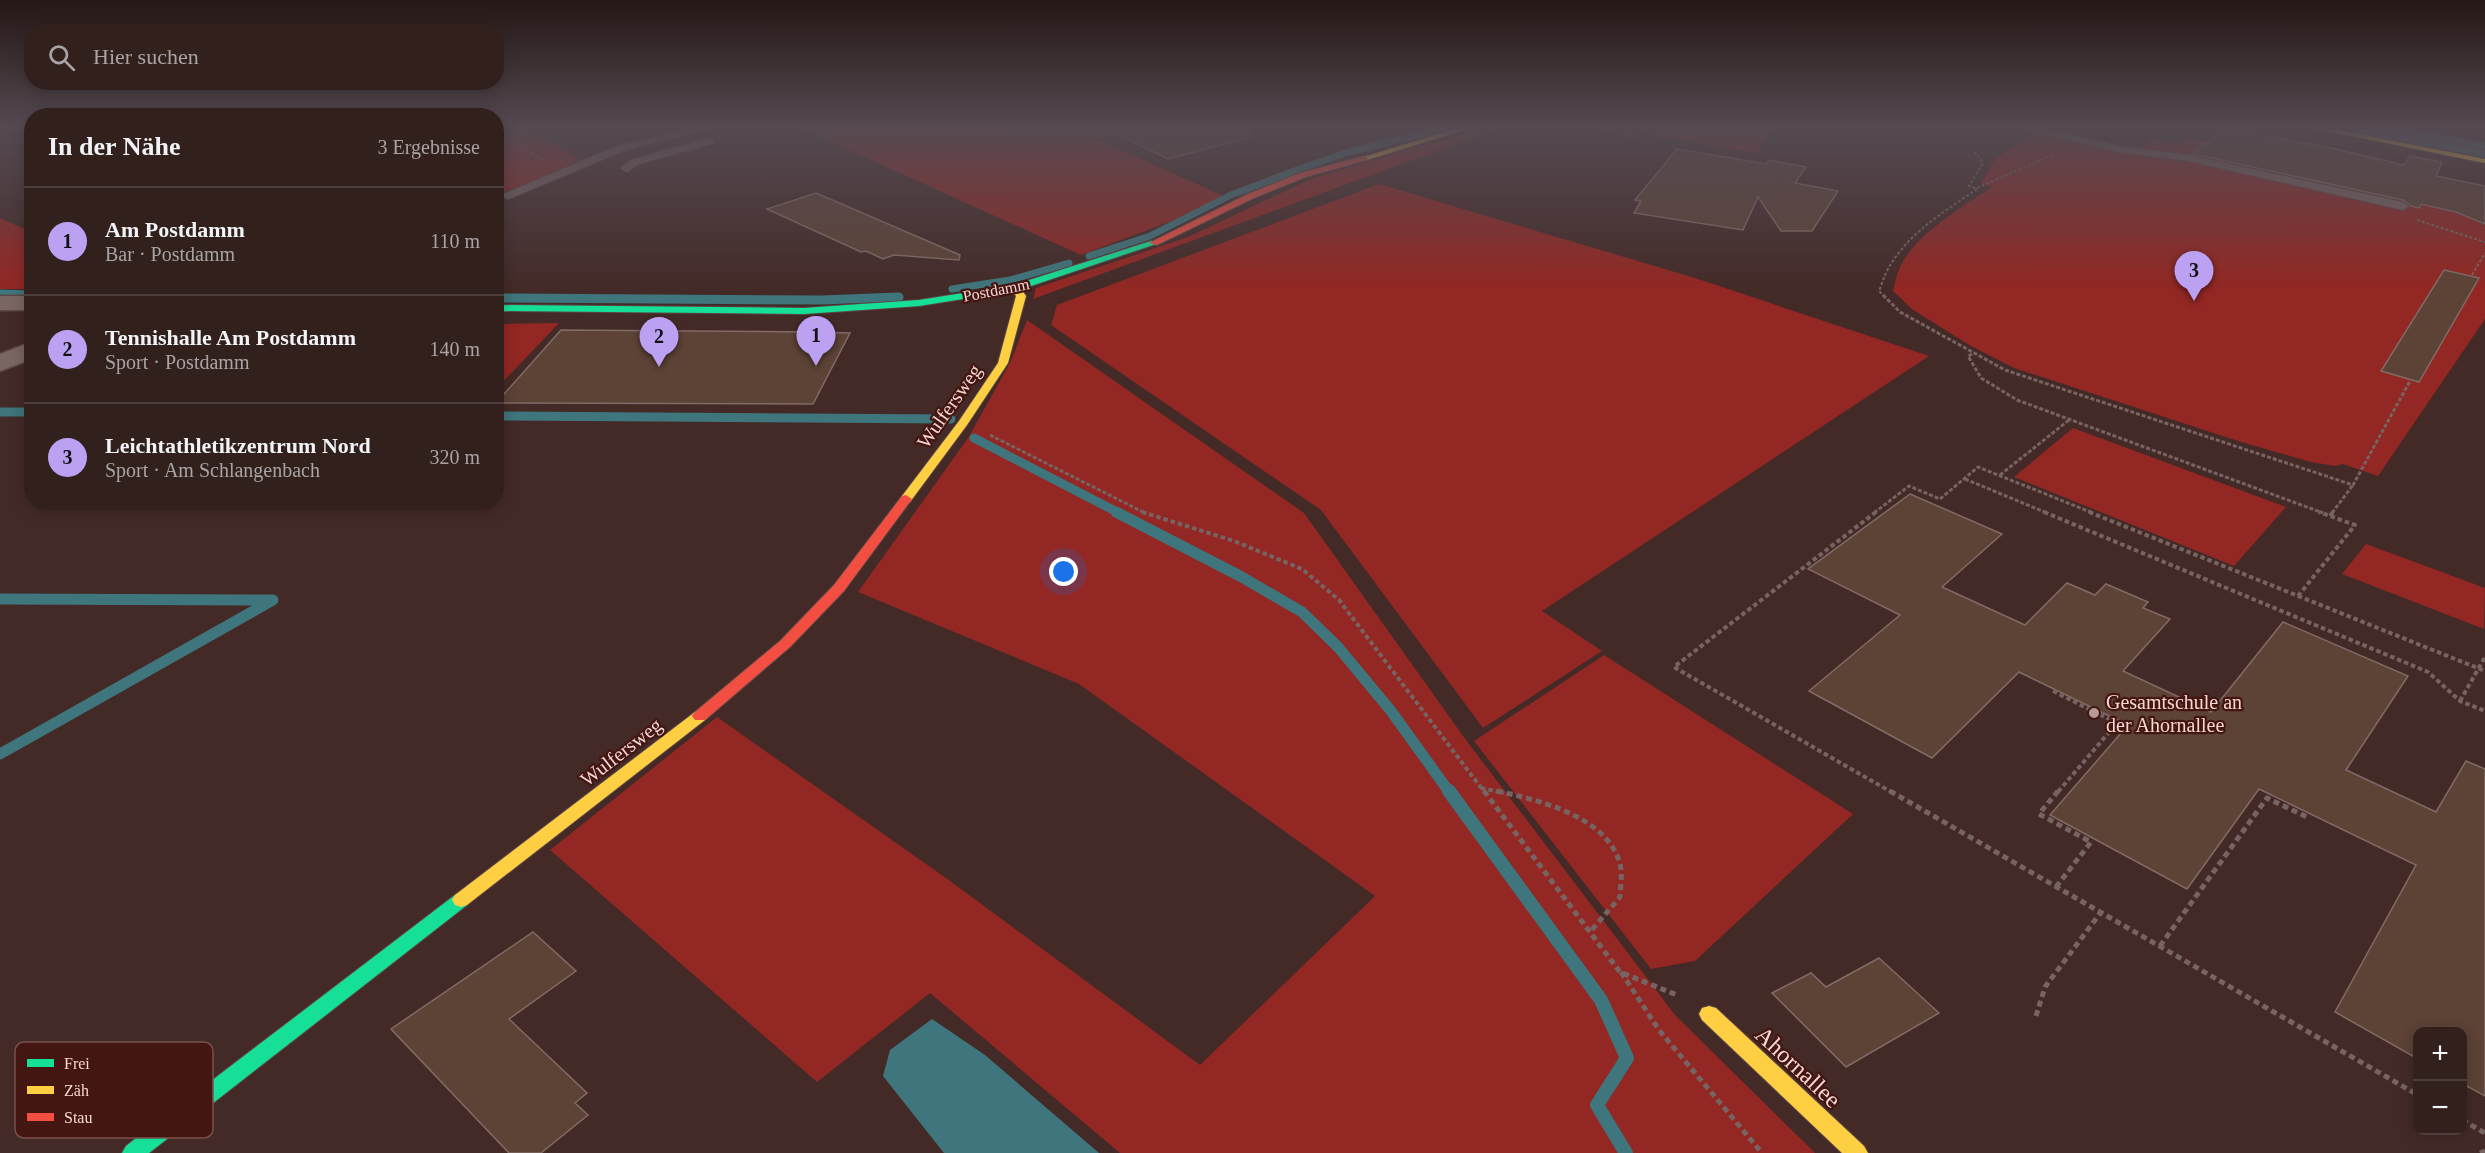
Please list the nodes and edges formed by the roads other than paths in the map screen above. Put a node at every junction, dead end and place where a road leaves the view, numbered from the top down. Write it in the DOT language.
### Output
graph roads {
  1 [pos="541,182"];
  2 [pos="1286,182"];
  3 [pos="2295,182"];
  4 [pos="507,195"];
  5 [pos="2403,206"];
  6 [pos="1016,288"];
  7 [pos="0,303"];
  8 [pos="24,303"];
  9 [pos="504,308"];
  10 [pos="24,353"];
  11 [pos="0,363"];
  12 [pos="1708,1014"];
  13 [pos="213,1092"];
  14 [pos="153,1138"];
  15 [pos="134,1153"];
  16 [pos="1857,1153"];
  1 -- 4 [label="lane"];
  2 -- 6 [label="street, Postdamm"];
  3 -- 5 [label="lane"];
  6 -- 9 [label="street, Postdamm"];
  6 -- 13 [label="street, Wulfersweg"];
  7 -- 8 [label="street"];
  10 -- 11 [label="street"];
  12 -- 16 [label="street, Ahornallee"];
  14 -- 15 [label="street, Wulfersweg"];
}
